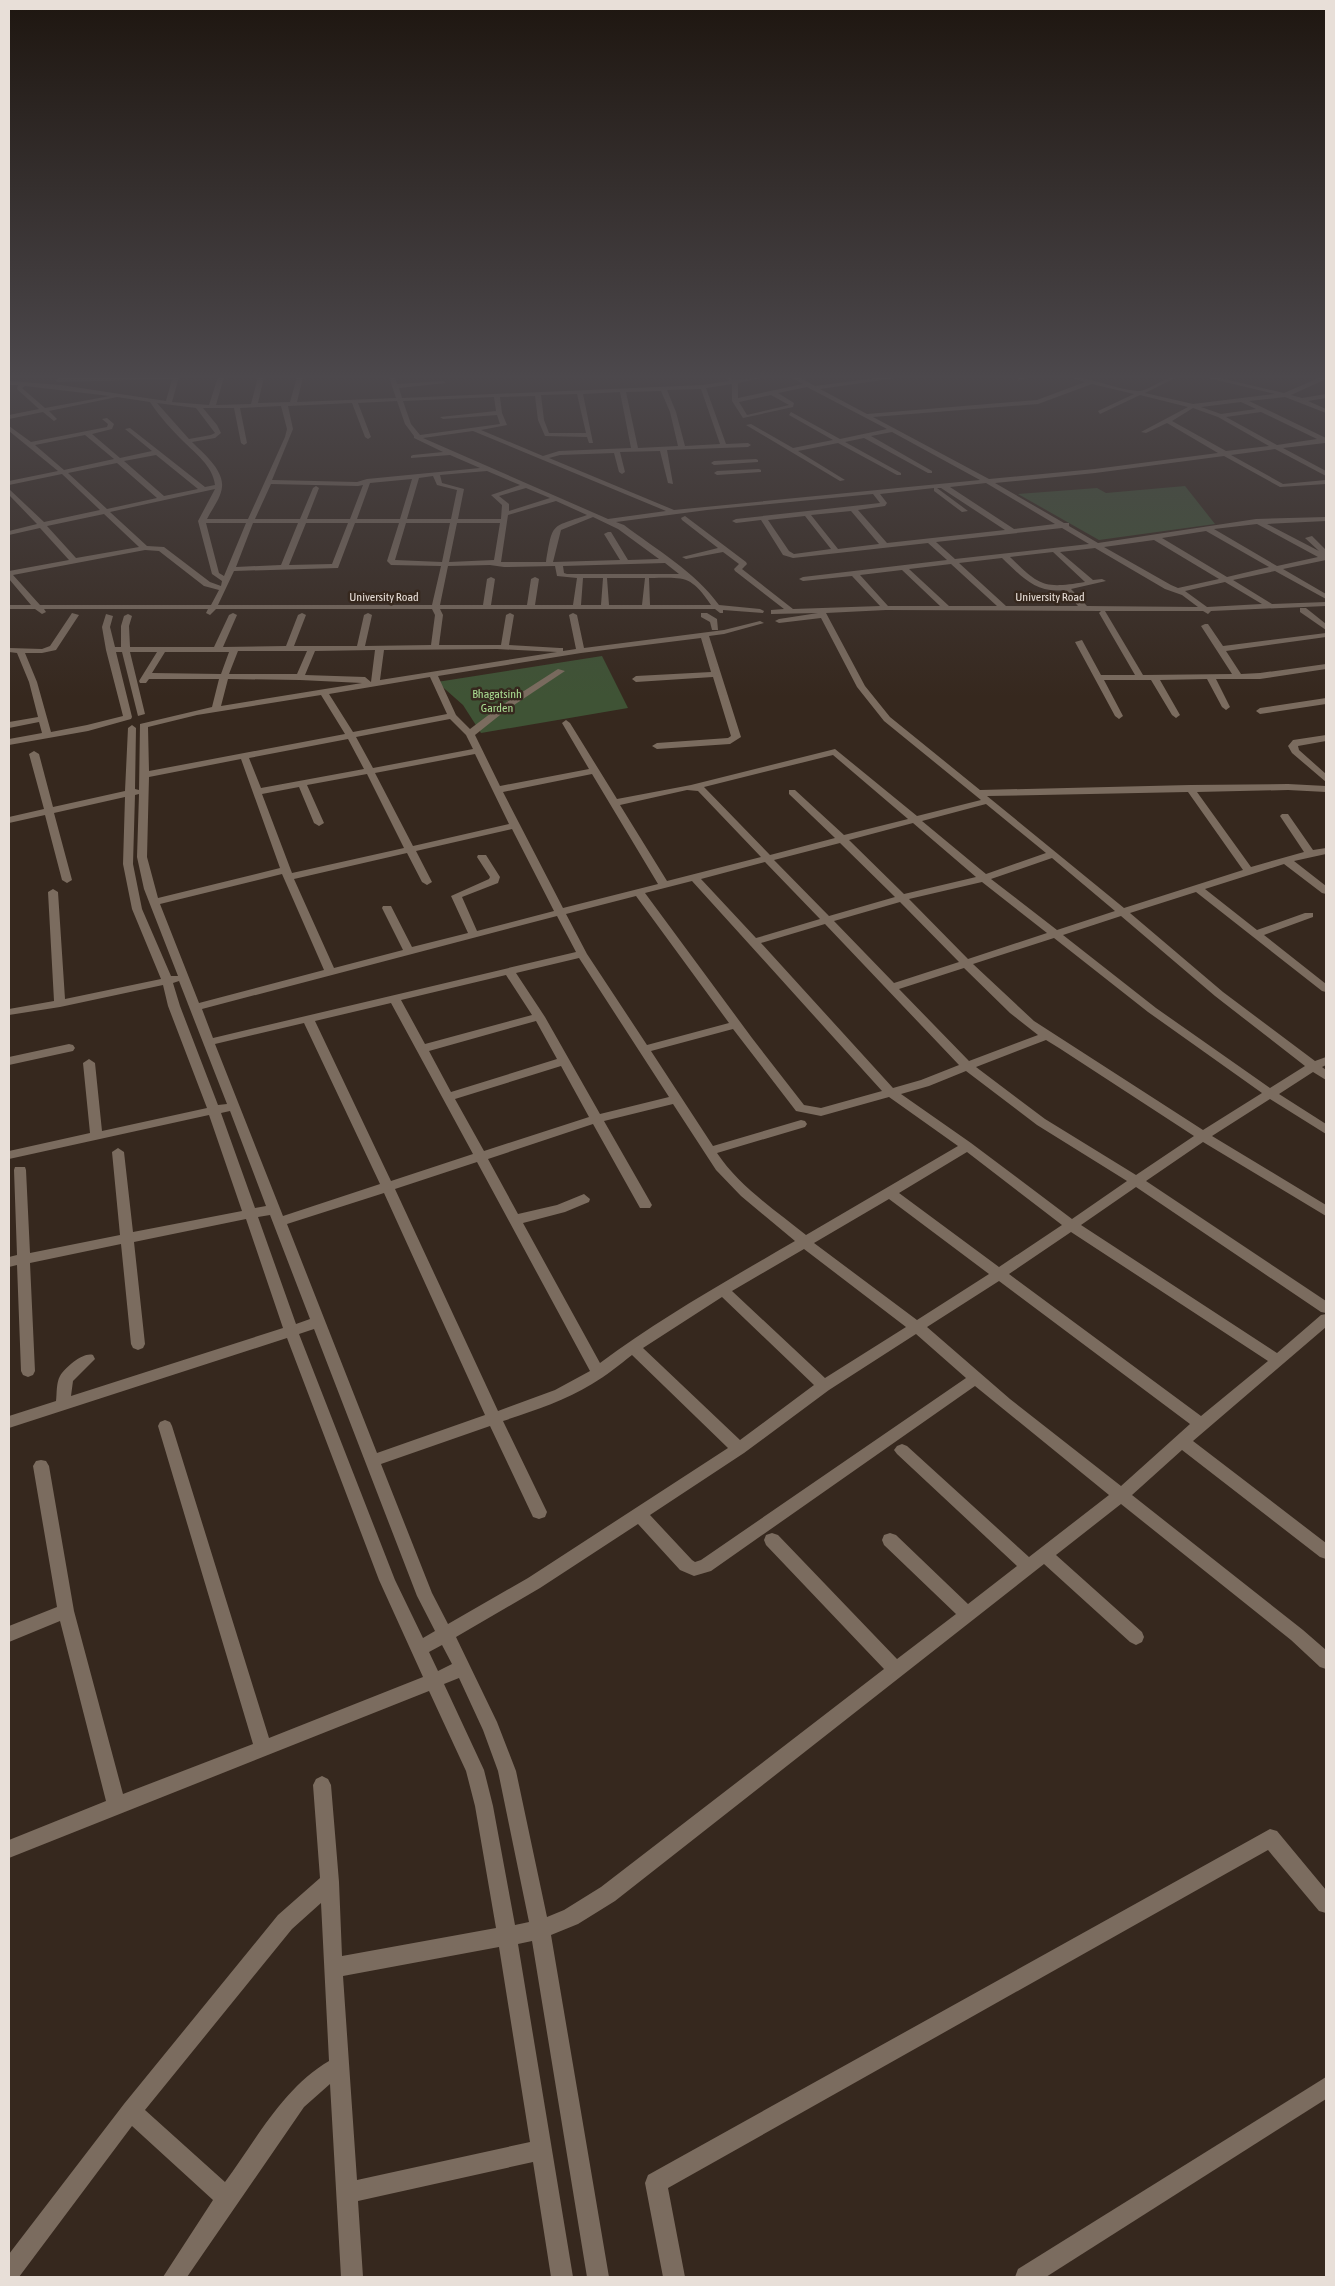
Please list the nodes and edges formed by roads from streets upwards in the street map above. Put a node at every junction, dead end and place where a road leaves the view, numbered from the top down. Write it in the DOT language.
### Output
graph roads {
  1 [pos="368,483"];
  2 [pos="76,484"];
  3 [pos="146,484"];
  4 [pos="197,484"];
  5 [pos="268,484"];
  6 [pos="344,484"];
  7 [pos="361,484"];
  8 [pos="414,484"];
  9 [pos="439,484"];
  10 [pos="521,484"];
  11 [pos="605,484"];
  12 [pos="942,484"];
  13 [pos="947,484"];
  14 [pos="992,484"];
  15 [pos="1278,484"];
  16 [pos="1308,484"];
  17 [pos="219,486"];
  18 [pos="526,486"];
  19 [pos="930,486"];
  20 [pos="316,488"];
  21 [pos="203,489"];
  22 [pos="9,491"];
  23 [pos="874,491"];
  24 [pos="162,498"];
  25 [pos="555,499"];
  26 [pos="853,510"];
  27 [pos="105,511"];
  28 [pos="964,511"];
  29 [pos="674,512"];
  30 [pos="807,514"];
  31 [pos="593,515"];
  32 [pos="504,518"];
  33 [pos="685,518"];
  34 [pos="763,518"];
  35 [pos="1288,520"];
  36 [pos="1325,520"];
  37 [pos="202,521"];
  38 [pos="303,521"];
  39 [pos="352,521"];
  40 [pos="454,521"];
  41 [pos="607,521"];
  42 [pos="736,521"];
  43 [pos="1256,521"];
  44 [pos="252,522"];
  45 [pos="403,522"];
  46 [pos="42,525"];
  47 [pos="1066,525"];
  48 [pos="1207,528"];
  49 [pos="1012,531"];
  50 [pos="1300,531"];
  51 [pos="9,533"];
  52 [pos="608,534"];
  53 [pos="1157,538"];
  54 [pos="1309,538"];
  55 [pos="929,540"];
  56 [pos="1095,544"];
  57 [pos="885,546"];
  58 [pos="145,548"];
  59 [pos="725,549"];
  60 [pos="1054,550"];
  61 [pos="836,551"];
  62 [pos="686,556"];
  63 [pos="1004,556"];
  64 [pos="1326,557"];
  65 [pos="73,560"];
  66 [pos="666,561"];
  67 [pos="490,563"];
  68 [pos="626,563"];
  69 [pos="955,563"];
  70 [pos="445,564"];
  71 [pos="550,564"];
  72 [pos="558,564"];
  73 [pos="284,568"];
  74 [pos="904,568"];
  75 [pos="230,569"];
  76 [pos="1276,569"];
  77 [pos="9,574"];
  78 [pos="855,574"];
  79 [pos="688,576"];
  80 [pos="492,579"];
  81 [pos="535,579"];
  82 [pos="580,579"];
  83 [pos="803,579"];
  84 [pos="226,580"];
  85 [pos="605,580"];
  86 [pos="647,580"];
  87 [pos="1227,580"];
  88 [pos="1102,581"];
  89 [pos="1091,583"];
  90 [pos="1168,587"];
  91 [pos="1066,588"];
  92 [pos="223,589"];
  93 [pos="1178,590"];
  94 [pos="1326,597"];
  95 [pos="1326,604"];
  96 [pos="1272,607"];
  97 [pos="486,608"];
  98 [pos="530,608"];
  99 [pos="605,608"];
  100 [pos="646,608"];
  101 [pos="886,608"];
  102 [pos="947,608"];
  103 [pos="1004,608"];
  104 [pos="1086,609"];
  105 [pos="1326,609"];
  106 [pos="42,610"];
  107 [pos="790,610"];
  108 [pos="1303,610"];
  109 [pos="575,611"];
  110 [pos="720,611"];
  111 [pos="760,611"];
  112 [pos="1202,611"];
  113 [pos="9,612"];
  114 [pos="211,612"];
  115 [pos="437,612"];
  116 [pos="774,612"];
  117 [pos="822,612"];
  118 [pos="1104,613"];
  119 [pos="76,615"];
  120 [pos="233,615"];
  121 [pos="368,615"];
  122 [pos="510,615"];
  123 [pos="704,615"];
  124 [pos="109,616"];
  125 [pos="128,616"];
  126 [pos="302,616"];
  127 [pos="751,617"];
  128 [pos="797,619"];
  129 [pos="779,621"];
  130 [pos="760,623"];
  131 [pos="1204,626"];
  132 [pos="715,628"];
  133 [pos="1326,628"];
  134 [pos="704,635"];
  135 [pos="1326,635"];
  136 [pos="685,636"];
  137 [pos="834,636"];
  138 [pos="1079,642"];
  139 [pos="313,647"];
  140 [pos="361,647"];
  141 [pos="435,647"];
  142 [pos="505,647"];
  143 [pos="218,648"];
  144 [pos="235,648"];
  145 [pos="289,648"];
  146 [pos="380,648"];
  147 [pos="125,649"];
  148 [pos="163,649"];
  149 [pos="1220,649"];
  150 [pos="9,650"];
  151 [pos="20,650"];
  152 [pos="110,650"];
  153 [pos="577,652"];
  154 [pos="1326,667"];
  155 [pos="561,671"];
  156 [pos="433,674"];
  157 [pos="716,674"];
  158 [pos="146,676"];
  159 [pos="224,676"];
  160 [pos="1210,676"];
  161 [pos="1238,676"];
  162 [pos="300,677"];
  163 [pos="1140,677"];
  164 [pos="1154,677"];
  165 [pos="1098,678"];
  166 [pos="636,679"];
  167 [pos="371,684"];
  168 [pos="135,688"];
  169 [pos="324,692"];
  170 [pos="1326,701"];
  171 [pos="1226,707"];
  172 [pos="216,709"];
  173 [pos="1260,711"];
  174 [pos="452,716"];
  175 [pos="1119,716"];
  176 [pos="1176,716"];
  177 [pos="43,719"];
  178 [pos="136,721"];
  179 [pos="566,723"];
  180 [pos="9,725"];
  181 [pos="47,734"];
  182 [pos="470,734"];
  183 [pos="352,737"];
  184 [pos="1326,738"];
  185 [pos="9,742"];
  186 [pos="657,746"];
  187 [pos="477,751"];
  188 [pos="34,754"];
  189 [pos="244,756"];
  190 [pos="370,771"];
  191 [pos="595,771"];
  192 [pos="1326,779"];
  193 [pos="302,784"];
  194 [pos="139,786"];
  195 [pos="693,787"];
  196 [pos="1190,788"];
  197 [pos="1326,789"];
  198 [pos="496,790"];
  199 [pos="257,792"];
  200 [pos="792,792"];
  201 [pos="978,793"];
  202 [pos="988,801"];
  203 [pos="614,803"];
  204 [pos="49,811"];
  205 [pos="1285,816"];
  206 [pos="9,820"];
  207 [pos="918,820"];
  208 [pos="319,823"];
  209 [pos="514,826"];
  210 [pos="843,839"];
  211 [pos="410,849"];
  212 [pos="1326,851"];
  213 [pos="1310,853"];
  214 [pos="1053,854"];
  215 [pos="482,857"];
  216 [pos="766,859"];
  217 [pos="1286,860"];
  218 [pos="1249,871"];
  219 [pos="287,873"];
  220 [pos="694,877"];
  221 [pos="984,878"];
  222 [pos="67,880"];
  223 [pos="427,882"];
  224 [pos="664,885"];
  225 [pos="1198,889"];
  226 [pos="1326,890"];
  227 [pos="53,892"];
  228 [pos="639,892"];
  229 [pos="902,898"];
  230 [pos="154,902"];
  231 [pos="387,908"];
  232 [pos="559,912"];
  233 [pos="1124,914"];
  234 [pos="1309,915"];
  235 [pos="826,922"];
  236 [pos="474,934"];
  237 [pos="1058,934"];
  238 [pos="1255,934"];
  239 [pos="754,942"];
  240 [pos="409,952"];
  241 [pos="582,954"];
  242 [pos="965,964"];
  243 [pos="509,971"];
  244 [pos="330,972"];
  245 [pos="175,979"];
  246 [pos="890,988"];
  247 [pos="1326,989"];
  248 [pos="394,998"];
  249 [pos="60,1004"];
  250 [pos="196,1007"];
  251 [pos="9,1012"];
  252 [pos="539,1016"];
  253 [pos="308,1019"];
  254 [pos="736,1025"];
  255 [pos="1045,1036"];
  256 [pos="210,1042"];
  257 [pos="69,1048"];
  258 [pos="422,1049"];
  259 [pos="645,1049"];
  260 [pos="9,1061"];
  261 [pos="565,1061"];
  262 [pos="89,1063"];
  263 [pos="1320,1064"];
  264 [pos="966,1066"];
  265 [pos="1326,1076"];
  266 [pos="890,1093"];
  267 [pos="1272,1094"];
  268 [pos="449,1098"];
  269 [pos="676,1099"];
  270 [pos="234,1106"];
  271 [pos="214,1111"];
  272 [pos="596,1119"];
  273 [pos="801,1124"];
  274 [pos="1326,1130"];
  275 [pos="96,1136"];
  276 [pos="1203,1136"];
  277 [pos="967,1146"];
  278 [pos="709,1151"];
  279 [pos="118,1152"];
  280 [pos="9,1155"];
  281 [pos="481,1157"];
  282 [pos="20,1170"];
  283 [pos="1136,1181"];
  284 [pos="388,1187"];
  285 [pos="890,1194"];
  286 [pos="584,1200"];
  287 [pos="645,1205"];
  288 [pos="1326,1211"];
  289 [pos="250,1213"];
  290 [pos="277,1215"];
  291 [pos="515,1220"];
  292 [pos="1071,1225"];
  293 [pos="128,1236"];
  294 [pos="805,1242"];
  295 [pos="23,1258"];
  296 [pos="9,1262"];
  297 [pos="998,1275"];
  298 [pos="722,1290"];
  299 [pos="1326,1308"];
  300 [pos="1326,1320"];
  301 [pos="319,1322"];
  302 [pos="918,1328"];
  303 [pos="292,1333"];
  304 [pos="138,1344"];
  305 [pos="632,1346"];
  306 [pos="88,1359"];
  307 [pos="1278,1361"];
  308 [pos="28,1371"];
  309 [pos="598,1373"];
  310 [pos="976,1378"];
  311 [pos="824,1386"];
  312 [pos="63,1405"];
  313 [pos="494,1418"];
  314 [pos="9,1422"];
  315 [pos="1201,1424"];
  316 [pos="165,1426"];
  317 [pos="1182,1441"];
  318 [pos="739,1448"];
  319 [pos="902,1450"];
  320 [pos="372,1461"];
  321 [pos="42,1466"];
  322 [pos="1121,1494"];
  323 [pos="538,1512"];
  324 [pos="640,1515"];
  325 [pos="772,1540"];
  326 [pos="890,1540"];
  327 [pos="1326,1552"];
  328 [pos="1044,1555"];
  329 [pos="1029,1567"];
  330 [pos="66,1611"];
  331 [pos="968,1615"];
  332 [pos="9,1634"];
  333 [pos="445,1634"];
  334 [pos="1136,1637"];
  335 [pos="418,1650"];
  336 [pos="1326,1661"];
  337 [pos="463,1668"];
  338 [pos="898,1670"];
  339 [pos="434,1681"];
  340 [pos="263,1749"];
  341 [pos="322,1785"];
  342 [pos="116,1804"];
  343 [pos="9,1849"];
  344 [pos="330,1882"];
  345 [pos="1326,1904"];
  346 [pos="540,1930"];
  347 [pos="507,1937"];
  348 [pos="333,1968"];
  349 [pos="340,2066"];
  350 [pos="1326,2087"];
  351 [pos="131,2111"];
  352 [pos="541,2150"];
  353 [pos="348,2194"];
  354 [pos="227,2198"];
  355 [pos="9,2272"];
  356 [pos="174,2277"];
  357 [pos="352,2277"];
  358 [pos="562,2277"];
  359 [pos="598,2277"];
  360 [pos="674,2277"];
  361 [pos="1026,2277"];
  1 -- 39 [label="street"];
  2 -- 27 [label="street"];
  3 -- 24 [label="street"];
  4 -- 21 [label="street"];
  5 -- 44 [label="street"];
  6 -- 7 [label="street"];
  8 -- 45 [label="street"];
  9 -- 40 [label="street"];
  10 -- 18 [label="street"];
  11 -- 29 [label="street"];
  12 -- 13 [label="street"];
  12 -- 19 [label="street"];
  12 -- 49 [label="street"];
  14 -- 47 [label="street"];
  15 -- 16 [label="street"];
  17 -- 21 [label="street"];
  17 -- 37 [label="street"];
  18 -- 25 [label="street"];
  18 -- 32 [label="street"];
  19 -- 23 [label="street"];
  19 -- 28 [label="street"];
  20 -- 38 [label="street"];
  21 -- 24 [label="street"];
  22 -- 46 [label="street"];
  23 -- 26 [label="street"];
  23 -- 29 [label="street"];
  24 -- 27 [label="street"];
  25 -- 31 [label="street"];
  25 -- 32 [label="street"];
  26 -- 30 [label="street"];
  26 -- 57 [label="street"];
  27 -- 46 [label="street"];
  27 -- 58 [label="street"];
  29 -- 41 [label="street"];
  30 -- 34 [label="street"];
  30 -- 61 [label="street"];
  31 -- 41 [label="street"];
  31 -- 71 [label="street"];
  32 -- 40 [label="street"];
  32 -- 67 [label="street"];
  33 -- 59 [label="street"];
  34 -- 42 [label="street"];
  34 -- 61 [label="street"];
  35 -- 36 [label="street"];
  35 -- 43 [label="street"];
  35 -- 50 [label="street"];
  37 -- 44 [label="street"];
  37 -- 84 [label="street"];
  38 -- 39 [label="street"];
  38 -- 44 [label="street"];
  38 -- 73 [label="street"];
  39 -- 45 [label="street"];
  39 -- 73 [label="street"];
  40 -- 45 [label="street"];
  40 -- 70 [label="street"];
  41 -- 66 [label="street"];
  43 -- 48 [label="street"];
  43 -- 64 [label="street"];
  44 -- 75 [label="street"];
  45 -- 70 [label="street"];
  46 -- 51 [label="street"];
  46 -- 65 [label="street"];
  47 -- 49 [label="street"];
  47 -- 56 [label="street"];
  48 -- 53 [label="street"];
  48 -- 76 [label="street"];
  49 -- 55 [label="street"];
  52 -- 68 [label="street"];
  53 -- 56 [label="street"];
  53 -- 87 [label="street"];
  54 -- 64 [label="street"];
  55 -- 57 [label="street"];
  55 -- 69 [label="street"];
  56 -- 60 [label="street"];
  56 -- 90 [label="street"];
  57 -- 61 [label="street"];
  58 -- 65 [label="street"];
  58 -- 92 [label="street"];
  59 -- 62 [label="street"];
  59 -- 107 [label="street"];
  60 -- 63 [label="street"];
  60 -- 89 [label="street"];
  63 -- 69 [label="street"];
  63 -- 91 [label="street"];
  64 -- 76 [label="street"];
  65 -- 77 [label="street"];
  66 -- 68 [label="street"];
  66 -- 79 [label="street"];
  67 -- 70 [label="street"];
  67 -- 71 [label="street"];
  68 -- 72 [label="street"];
  69 -- 74 [label="street"];
  69 -- 103 [label="street"];
  70 -- 115 [label="street"];
  71 -- 72 [label="street"];
  72 -- 79 [label="street"];
  73 -- 75 [label="street"];
  74 -- 78 [label="street"];
  74 -- 102 [label="street"];
  75 -- 84 [label="street"];
  76 -- 87 [label="street"];
  76 -- 94 [label="street"];
  77 -- 106 [label="street"];
  78 -- 83 [label="street"];
  78 -- 101 [label="street"];
  79 -- 110 [label="street"];
  80 -- 97 [label="street"];
  81 -- 98 [label="street"];
  82 -- 109 [label="street"];
  84 -- 92 [label="street"];
  85 -- 99 [label="street"];
  86 -- 100 [label="street"];
  87 -- 93 [label="street"];
  87 -- 96 [label="street"];
  88 -- 89 [label="street"];
  89 -- 91 [label="street"];
  90 -- 93 [label="street"];
  90 -- 112 [label="street"];
  91 -- 104 [label="street"];
  92 -- 114 [label="street"];
  93 -- 112 [label="street"];
  95 -- 96 [label="street, University Road"];
  96 -- 112 [label="street, University Road"];
  97 -- 98 [label="street, University Road"];
  97 -- 115 [label="street, University Road"];
  98 -- 109 [label="street, University Road"];
  99 -- 100 [label="street, University Road"];
  99 -- 109 [label="street, University Road"];
  100 -- 110 [label="street, University Road"];
  101 -- 102 [label="street, University Road"];
  101 -- 117 [label="street, University Road"];
  102 -- 103 [label="street, University Road"];
  103 -- 104 [label="street, University Road"];
  104 -- 112 [label="street, University Road"];
  105 -- 108 [label="street, University Road"];
  106 -- 113 [label="street, University Road"];
  106 -- 114 [label="street, University Road"];
  106 -- 119 [label="street, University Road"];
  107 -- 116 [label="street, University Road"];
  107 -- 117 [label="street, University Road"];
  108 -- 112 [label="street, University Road"];
  108 -- 133 [label="street"];
  109 -- 122 [label="street, University Road"];
  109 -- 123 [label="street, University Road"];
  109 -- 153 [label="street"];
  110 -- 111 [label="street, University Road"];
  110 -- 123 [label="street, University Road"];
  110 -- 127 [label="street, University Road"];
  111 -- 116 [label="street, University Road"];
  111 -- 127 [label="street"];
  112 -- 118 [label="street, University Road"];
  114 -- 115 [label="street, University Road"];
  114 -- 120 [label="street, University Road"];
  114 -- 125 [label="street, University Road"];
  115 -- 121 [label="street, University Road"];
  115 -- 122 [label="street, University Road"];
  115 -- 141 [label="street"];
  116 -- 129 [label="street"];
  117 -- 118 [label="street, University Road"];
  117 -- 128 [label="street, University Road"];
  117 -- 137 [label="street"];
  118 -- 163 [label="street"];
  119 -- 124 [label="street, University Road"];
  119 -- 151 [label="street"];
  120 -- 126 [label="street, University Road"];
  120 -- 143 [label="street"];
  121 -- 126 [label="street, University Road"];
  121 -- 140 [label="street"];
  122 -- 142 [label="street"];
  123 -- 132 [label="street"];
  124 -- 125 [label="street, University Road"];
  124 -- 152 [label="street"];
  125 -- 147 [label="street"];
  126 -- 145 [label="street"];
  127 -- 130 [label="street"];
  127 -- 132 [label="street"];
  128 -- 129 [label="street, University Road"];
  128 -- 137 [label="street"];
  129 -- 130 [label="street, University Road"];
  130 -- 134 [label="street, University Road"];
  131 -- 149 [label="street"];
  132 -- 136 [label="street"];
  134 -- 136 [label="street, University Road"];
  134 -- 157 [label="street"];
  135 -- 149 [label="street"];
  136 -- 153 [label="street"];
  137 -- 201 [label="street"];
  138 -- 165 [label="street"];
  139 -- 140 [label="street"];
  139 -- 145 [label="street"];
  139 -- 162 [label="street"];
  140 -- 146 [label="street"];
  141 -- 142 [label="street"];
  141 -- 146 [label="street"];
  142 -- 153 [label="street"];
  143 -- 144 [label="street"];
  143 -- 148 [label="street"];
  144 -- 145 [label="street"];
  144 -- 159 [label="street"];
  146 -- 167 [label="street"];
  147 -- 148 [label="street"];
  147 -- 152 [label="street"];
  147 -- 168 [label="street"];
  148 -- 158 [label="street"];
  149 -- 161 [label="street"];
  150 -- 151 [label="street"];
  151 -- 177 [label="street"];
  152 -- 178 [label="street"];
  153 -- 156 [label="street"];
  154 -- 161 [label="street"];
  155 -- 182 [label="street"];
  156 -- 167 [label="street"];
  156 -- 174 [label="street"];
  157 -- 166 [label="street"];
  157 -- 186 [label="street"];
  158 -- 159 [label="street"];
  158 -- 168 [label="street"];
  159 -- 162 [label="street"];
  159 -- 172 [label="street"];
  160 -- 161 [label="street"];
  160 -- 164 [label="street"];
  160 -- 171 [label="street"];
  162 -- 167 [label="street"];
  163 -- 164 [label="street"];
  163 -- 165 [label="street"];
  164 -- 176 [label="street"];
  165 -- 175 [label="street"];
  167 -- 169 [label="street"];
  168 -- 178 [label="street"];
  169 -- 172 [label="street"];
  169 -- 183 [label="street"];
  170 -- 173 [label="street"];
  172 -- 178 [label="street"];
  174 -- 182 [label="street"];
  174 -- 183 [label="street"];
  177 -- 180 [label="street"];
  177 -- 181 [label="street"];
  178 -- 181 [label="street"];
  178 -- 194 [label="street"];
  178 -- 194 [label="street"];
  179 -- 191 [label="street"];
  181 -- 185 [label="street"];
  182 -- 187 [label="street"];
  183 -- 189 [label="street"];
  183 -- 190 [label="street"];
  184 -- 192 [label="street"];
  187 -- 190 [label="street"];
  187 -- 198 [label="street"];
  188 -- 204 [label="street"];
  189 -- 194 [label="street"];
  189 -- 199 [label="street"];
  190 -- 193 [label="street"];
  190 -- 211 [label="street"];
  191 -- 198 [label="street"];
  191 -- 203 [label="street"];
  193 -- 199 [label="street"];
  193 -- 208 [label="street"];
  194 -- 204 [label="street"];
  194 -- 230 [label="street"];
  194 -- 245 [label="street"];
  195 -- 203 [label="street"];
  195 -- 207 [label="street"];
  195 -- 216 [label="street"];
  196 -- 197 [label="street"];
  196 -- 201 [label="street"];
  196 -- 218 [label="street"];
  198 -- 209 [label="street"];
  199 -- 219 [label="street"];
  200 -- 210 [label="street"];
  201 -- 202 [label="street"];
  202 -- 207 [label="street"];
  202 -- 214 [label="street"];
  203 -- 224 [label="street"];
  204 -- 206 [label="street"];
  204 -- 222 [label="street"];
  205 -- 213 [label="street"];
  207 -- 210 [label="street"];
  207 -- 221 [label="street"];
  209 -- 211 [label="street"];
  209 -- 232 [label="street"];
  210 -- 216 [label="street"];
  210 -- 229 [label="street"];
  211 -- 219 [label="street"];
  211 -- 223 [label="street"];
  212 -- 213 [label="street"];
  213 -- 217 [label="street"];
  214 -- 221 [label="street"];
  214 -- 233 [label="street"];
  215 -- 236 [label="street"];
  216 -- 220 [label="street"];
  216 -- 235 [label="street"];
  217 -- 218 [label="street"];
  217 -- 226 [label="street"];
  218 -- 225 [label="street"];
  219 -- 230 [label="street"];
  219 -- 244 [label="street"];
  220 -- 224 [label="street"];
  220 -- 239 [label="street"];
  221 -- 229 [label="street"];
  221 -- 237 [label="street"];
  224 -- 228 [label="street"];
  225 -- 233 [label="street"];
  225 -- 238 [label="street"];
  227 -- 249 [label="street"];
  228 -- 232 [label="street"];
  228 -- 254 [label="street"];
  229 -- 235 [label="street"];
  229 -- 242 [label="street"];
  230 -- 245 [label="street"];
  231 -- 240 [label="street"];
  232 -- 236 [label="street"];
  232 -- 241 [label="street"];
  233 -- 237 [label="street"];
  233 -- 263 [label="street"];
  234 -- 238 [label="street"];
  235 -- 239 [label="street"];
  235 -- 246 [label="street"];
  236 -- 240 [label="street"];
  237 -- 242 [label="street"];
  237 -- 267 [label="street"];
  238 -- 247 [label="street"];
  239 -- 266 [label="street"];
  240 -- 244 [label="street"];
  241 -- 243 [label="street"];
  241 -- 259 [label="street"];
  242 -- 246 [label="street"];
  242 -- 255 [label="street"];
  243 -- 248 [label="street"];
  243 -- 252 [label="street"];
  244 -- 250 [label="street"];
  245 -- 249 [label="street"];
  245 -- 250 [label="street"];
  245 -- 271 [label="street"];
  246 -- 264 [label="street"];
  248 -- 253 [label="street"];
  248 -- 258 [label="street"];
  249 -- 251 [label="street"];
  250 -- 256 [label="street"];
  252 -- 258 [label="street"];
  252 -- 261 [label="street"];
  253 -- 256 [label="street"];
  253 -- 284 [label="street"];
  254 -- 259 [label="street"];
  254 -- 266 [label="street"];
  255 -- 264 [label="street"];
  255 -- 276 [label="street"];
  256 -- 270 [label="street"];
  257 -- 260 [label="street"];
  258 -- 268 [label="street"];
  259 -- 269 [label="street"];
  261 -- 268 [label="street"];
  261 -- 272 [label="street"];
  262 -- 275 [label="street"];
  263 -- 265 [label="street"];
  263 -- 267 [label="street"];
  264 -- 266 [label="street"];
  264 -- 283 [label="street"];
  266 -- 277 [label="street"];
  267 -- 274 [label="street"];
  267 -- 276 [label="street"];
  268 -- 281 [label="street"];
  269 -- 272 [label="street"];
  269 -- 278 [label="street"];
  270 -- 271 [label="street"];
  270 -- 290 [label="street"];
  271 -- 275 [label="street"];
  271 -- 289 [label="street"];
  272 -- 281 [label="street"];
  272 -- 287 [label="street"];
  273 -- 278 [label="street"];
  275 -- 280 [label="street"];
  276 -- 283 [label="street"];
  276 -- 288 [label="street"];
  277 -- 285 [label="street"];
  277 -- 292 [label="street"];
  278 -- 294 [label="street"];
  279 -- 293 [label="street"];
  281 -- 284 [label="street"];
  281 -- 291 [label="street"];
  282 -- 295 [label="street"];
  283 -- 292 [label="street"];
  283 -- 299 [label="street"];
  284 -- 290 [label="street"];
  284 -- 313 [label="street"];
  285 -- 294 [label="street"];
  285 -- 297 [label="street"];
  286 -- 291 [label="street"];
  289 -- 290 [label="street"];
  289 -- 293 [label="street"];
  289 -- 303 [label="street"];
  290 -- 301 [label="street"];
  291 -- 309 [label="street"];
  292 -- 297 [label="street"];
  292 -- 307 [label="street"];
  293 -- 295 [label="street"];
  293 -- 304 [label="street"];
  294 -- 298 [label="street"];
  294 -- 302 [label="street"];
  295 -- 296 [label="street"];
  295 -- 308 [label="street"];
  297 -- 302 [label="street"];
  297 -- 315 [label="street"];
  298 -- 305 [label="street"];
  298 -- 311 [label="street"];
  300 -- 307 [label="street"];
  301 -- 303 [label="street"];
  301 -- 320 [label="street"];
  302 -- 310 [label="street"];
  302 -- 311 [label="street"];
  303 -- 312 [label="street"];
  303 -- 335 [label="street"];
  305 -- 309 [label="street"];
  305 -- 318 [label="street"];
  306 -- 312 [label="street"];
  307 -- 315 [label="street"];
  309 -- 313 [label="street"];
  310 -- 322 [label="street"];
  310 -- 324 [label="street"];
  311 -- 318 [label="street"];
  312 -- 314 [label="street"];
  313 -- 320 [label="street"];
  313 -- 323 [label="street"];
  315 -- 317 [label="street"];
  316 -- 340 [label="street"];
  317 -- 322 [label="street"];
  317 -- 327 [label="street"];
  318 -- 324 [label="street"];
  319 -- 329 [label="street"];
  320 -- 333 [label="street"];
  321 -- 330 [label="street"];
  322 -- 328 [label="street"];
  322 -- 336 [label="street"];
  324 -- 333 [label="street"];
  325 -- 338 [label="street"];
  326 -- 331 [label="street"];
  328 -- 329 [label="street"];
  328 -- 334 [label="street"];
  329 -- 331 [label="street"];
  330 -- 332 [label="street"];
  330 -- 342 [label="street"];
  331 -- 338 [label="street"];
  333 -- 335 [label="street"];
  333 -- 337 [label="street"];
  335 -- 339 [label="street"];
  337 -- 339 [label="street"];
  337 -- 346 [label="street"];
  338 -- 346 [label="street"];
  339 -- 340 [label="street"];
  339 -- 347 [label="street"];
  340 -- 342 [label="street"];
  341 -- 344 [label="street"];
  342 -- 343 [label="street"];
  344 -- 348 [label="street"];
  344 -- 351 [label="street"];
  345 -- 360 [label="street"];
  346 -- 347 [label="street"];
  346 -- 359 [label="street"];
  347 -- 348 [label="street"];
  347 -- 352 [label="street"];
  348 -- 349 [label="street"];
  349 -- 353 [label="street"];
  349 -- 354 [label="street"];
  350 -- 361 [label="street"];
  351 -- 354 [label="street"];
  351 -- 355 [label="street"];
  352 -- 353 [label="street"];
  352 -- 358 [label="street"];
  353 -- 357 [label="street"];
  354 -- 356 [label="street"];
}
